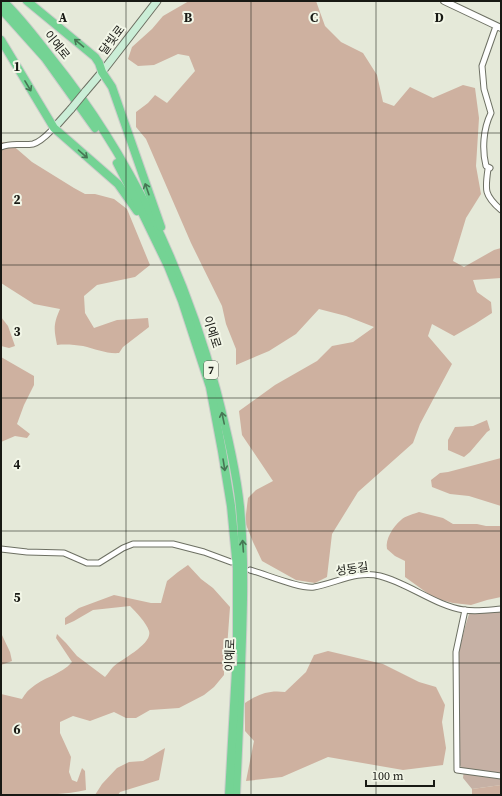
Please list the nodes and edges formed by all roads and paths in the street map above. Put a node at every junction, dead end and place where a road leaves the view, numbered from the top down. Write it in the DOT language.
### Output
graph roads {
  1 [pos="3,1"];
  2 [pos="27,1"];
  3 [pos="157,1"];
  4 [pos="444,1"];
  5 [pos="1,10"];
  6 [pos="500,28"];
  7 [pos="1,40"];
  8 [pos="102,72"];
  9 [pos="54,128"];
  10 [pos="1,147"];
  11 [pos="501,210"];
  12 [pos="171,265"];
  13 [pos="1,549"];
  14 [pos="231,562"];
  15 [pos="250,570"];
  16 [pos="501,609"];
  17 [pos="465,610"];
  18 [pos="501,776"];
  19 [pos="229,795"];
  20 [pos="236,795"];
  1 -- 12 [label="highway, 이예로 / 7"];
  8 -- 2 [label="highway, one-way"];
  3 -- 8 [label="main road, 달빛로"];
  4 -- 6 [label="street"];
  5 -- 12 [label="highway, 이예로 / 7"];
  6 -- 11 [label="street"];
  7 -- 9 [label="highway, one-way"];
  8 -- 9 [label="main road, 달빛로, bridge"];
  12 -- 8 [label="highway, one-way"];
  9 -- 10 [label="street"];
  9 -- 12 [label="highway, one-way"];
  12 -- 19 [label="highway, 이예로 / 7, one-way"];
  20 -- 12 [label="highway, 이예로 / 7, one-way"];
  13 -- 14 [label="street"];
  15 -- 17 [label="street, 성동길"];
  16 -- 17 [label="street, 성동길"];
  17 -- 18 [label="street"];
}
